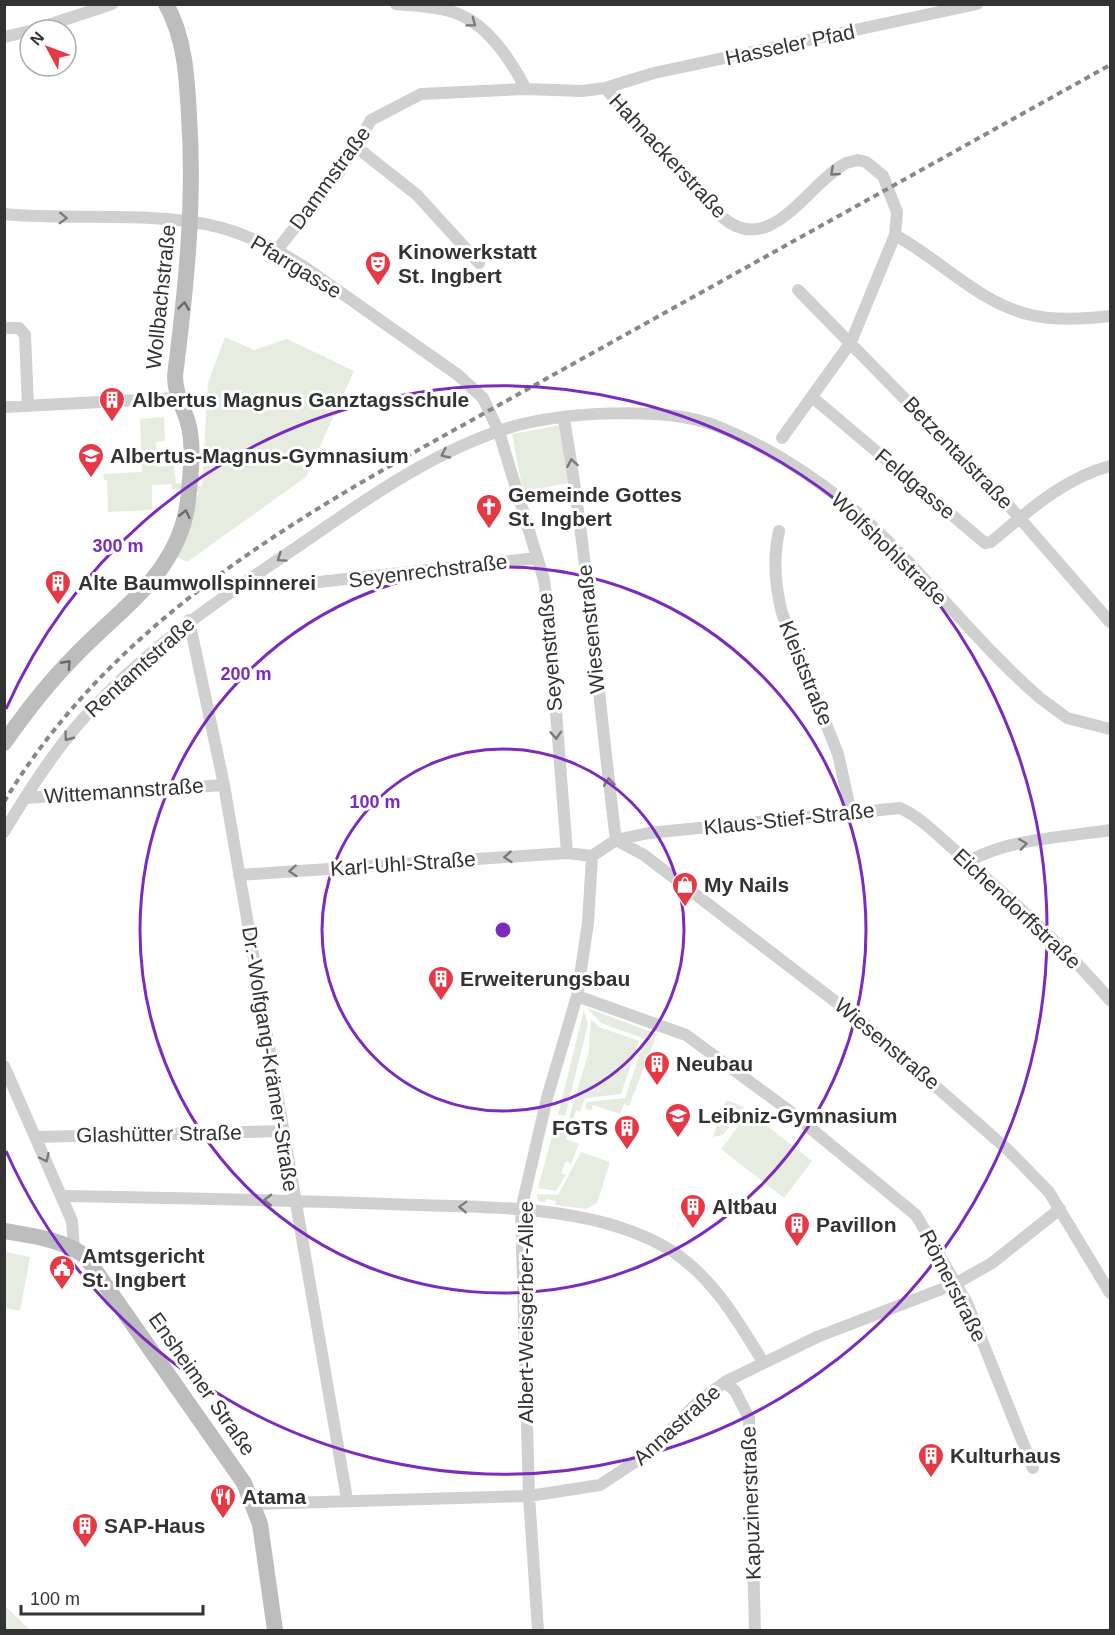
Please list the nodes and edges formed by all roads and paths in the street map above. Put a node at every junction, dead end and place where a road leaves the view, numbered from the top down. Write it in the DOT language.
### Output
graph roads {
  1 [pos="112,4"];
  2 [pos="166,4"];
  3 [pos="396,4"];
  4 [pos="977,4"];
  5 [pos="69,18"];
  6 [pos="605,88"];
  7 [pos="526,89"];
  8 [pos="355,147"];
  9 [pos="4,214"];
  10 [pos="192,221"];
  11 [pos="896,235"];
  12 [pos="277,250"];
  13 [pos="479,263"];
  14 [pos="798,290"];
  15 [pos="1110,316"];
  16 [pos="4,328"];
  17 [pos="851,342"];
  18 [pos="812,397"];
  19 [pos="178,398"];
  20 [pos="28,406"];
  21 [pos="4,407"];
  22 [pos="564,419"];
  23 [pos="499,432"];
  24 [pos="783,438"];
  25 [pos="1110,466"];
  26 [pos="1019,519"];
  27 [pos="779,531"];
  28 [pos="537,558"];
  29 [pos="248,581"];
  30 [pos="189,620"];
  31 [pos="1110,622"];
  32 [pos="1110,729"];
  33 [pos="4,743"];
  34 [pos="224,785"];
  35 [pos="25,798"];
  36 [pos="851,813"];
  37 [pos="1110,830"];
  38 [pos="4,832"];
  39 [pos="616,840"];
  40 [pos="948,845"];
  41 [pos="567,853"];
  42 [pos="592,856"];
  43 [pos="968,862"];
  44 [pos="239,875"];
  45 [pos="577,996"];
  46 [pos="1110,1000"];
  47 [pos="4,1066"];
  48 [pos="283,1131"];
  49 [pos="36,1137"];
  50 [pos="63,1196"];
  51 [pos="294,1200"];
  52 [pos="1060,1209"];
  53 [pos="521,1210"];
  54 [pos="4,1231"];
  55 [pos="74,1248"];
  56 [pos="955,1284"];
  57 [pos="1110,1293"];
  58 [pos="764,1362"];
  59 [pos="725,1382"];
  60 [pos="1033,1468"];
  61 [pos="529,1496"];
  62 [pos="347,1499"];
  63 [pos="254,1504"];
  64 [pos="275,1630"];
  65 [pos="538,1630"];
  66 [pos="755,1630"];
  1 -- 5 [label="street"];
  2 -- 10 [label="street, Wollbachstraße"];
  3 -- 7 [label="street, one-way"];
  4 -- 6 [label="street, Hasseler Pfad"];
  6 -- 7 [label="street, Hahnackerstraße"];
  11 -- 6 [label="street, Hahnackerstraße, one-way"];
  7 -- 8 [label="street, Dammstraße"];
  8 -- 12 [label="street, Dammstraße"];
  8 -- 13 [label="street"];
  9 -- 10 [label="street, Pfarrgasse, one-way"];
  10 -- 12 [label="street, Pfarrgasse"];
  19 -- 10 [label="street, Wollbachstraße, one-way"];
  11 -- 15 [label="street"];
  11 -- 17 [label="street"];
  12 -- 23 [label="street, Pfarrgasse"];
  14 -- 17 [label="street, Betzentalstraße"];
  16 -- 20 [label="street"];
  17 -- 18 [label="street"];
  17 -- 26 [label="street, Betzentalstraße"];
  18 -- 24 [label="street"];
  18 -- 26 [label="street, Feldgasse"];
  19 -- 20 [label="street"];
  33 -- 19 [label="street, Wollbachstraße, one-way"];
  20 -- 21 [label="street"];
  22 -- 23 [label="street, Wolfshohlstraße"];
  22 -- 32 [label="street, Wolfshohlstraße"];
  39 -- 22 [label="street, Wiesenstraße, one-way"];
  23 -- 28 [label="street, Seyenstraße"];
  23 -- 29 [label="street, Rentamtstraße, one-way"];
  25 -- 26 [label="street"];
  26 -- 31 [label="street, Betzentalstraße"];
  27 -- 36 [label="street, Kleiststraße"];
  28 -- 29 [label="street, Seyenrechstraße"];
  28 -- 41 [label="street, Seyenstraße, one-way"];
  29 -- 30 [label="street, Rentamtstraße"];
  30 -- 34 [label="street, Dr.-Wolfgang-Krämer-Straße"];
  30 -- 35 [label="street, Rentamtstraße, one-way"];
  34 -- 35 [label="street, Wittemannstraße"];
  34 -- 44 [label="street, Dr.-Wolfgang-Krämer-Straße"];
  35 -- 38 [label="street, Rentamtstraße"];
  36 -- 39 [label="street, Klaus-Stief-Straße"];
  36 -- 40 [label="street, Klaus-Stief-Straße"];
  43 -- 37 [label="street, one-way"];
  39 -- 42 [label="street"];
  39 -- 52 [label="street, Wiesenstraße"];
  40 -- 43 [label="street, Eichendorffstraße"];
  41 -- 42 [label="street"];
  41 -- 44 [label="street, Karl-Uhl-Straße, one-way"];
  42 -- 45 [label="street, Albert-Weisgerber-Allee"];
  43 -- 46 [label="street, Eichendorffstraße"];
  44 -- 48 [label="street, Dr.-Wolfgang-Krämer-Straße"];
  45 -- 53 [label="street, Albert-Weisgerber-Allee"];
  45 -- 56 [label="street, Römerstraße"];
  47 -- 49 [label="street"];
  48 -- 49 [label="street, Glashütter Straße"];
  48 -- 51 [label="street, Dr.-Wolfgang-Krämer-Straße"];
  49 -- 50 [label="street, one-way"];
  51 -- 50 [label="street, one-way"];
  50 -- 55 [label="street"];
  53 -- 51 [label="street, one-way"];
  51 -- 62 [label="street, Dr.-Wolfgang-Krämer-Straße"];
  52 -- 56 [label="street, Annastraße"];
  52 -- 57 [label="street, Wiesenstraße"];
  53 -- 58 [label="street"];
  53 -- 61 [label="street, Albert-Weisgerber-Allee"];
  54 -- 55 [label="street"];
  55 -- 63 [label="street, Ensheimer Straße"];
  56 -- 58 [label="street, Annastraße"];
  56 -- 60 [label="street, Römerstraße"];
  58 -- 59 [label="street, Annastraße"];
  59 -- 61 [label="street, Annastraße"];
  59 -- 66 [label="street, Kapuzinerstraße"];
  61 -- 62 [label="street, Annastraße"];
  61 -- 65 [label="street, Albert-Weisgerber-Allee"];
  62 -- 63 [label="street, Annastraße"];
  63 -- 64 [label="street, Ensheimer Straße"];
}
